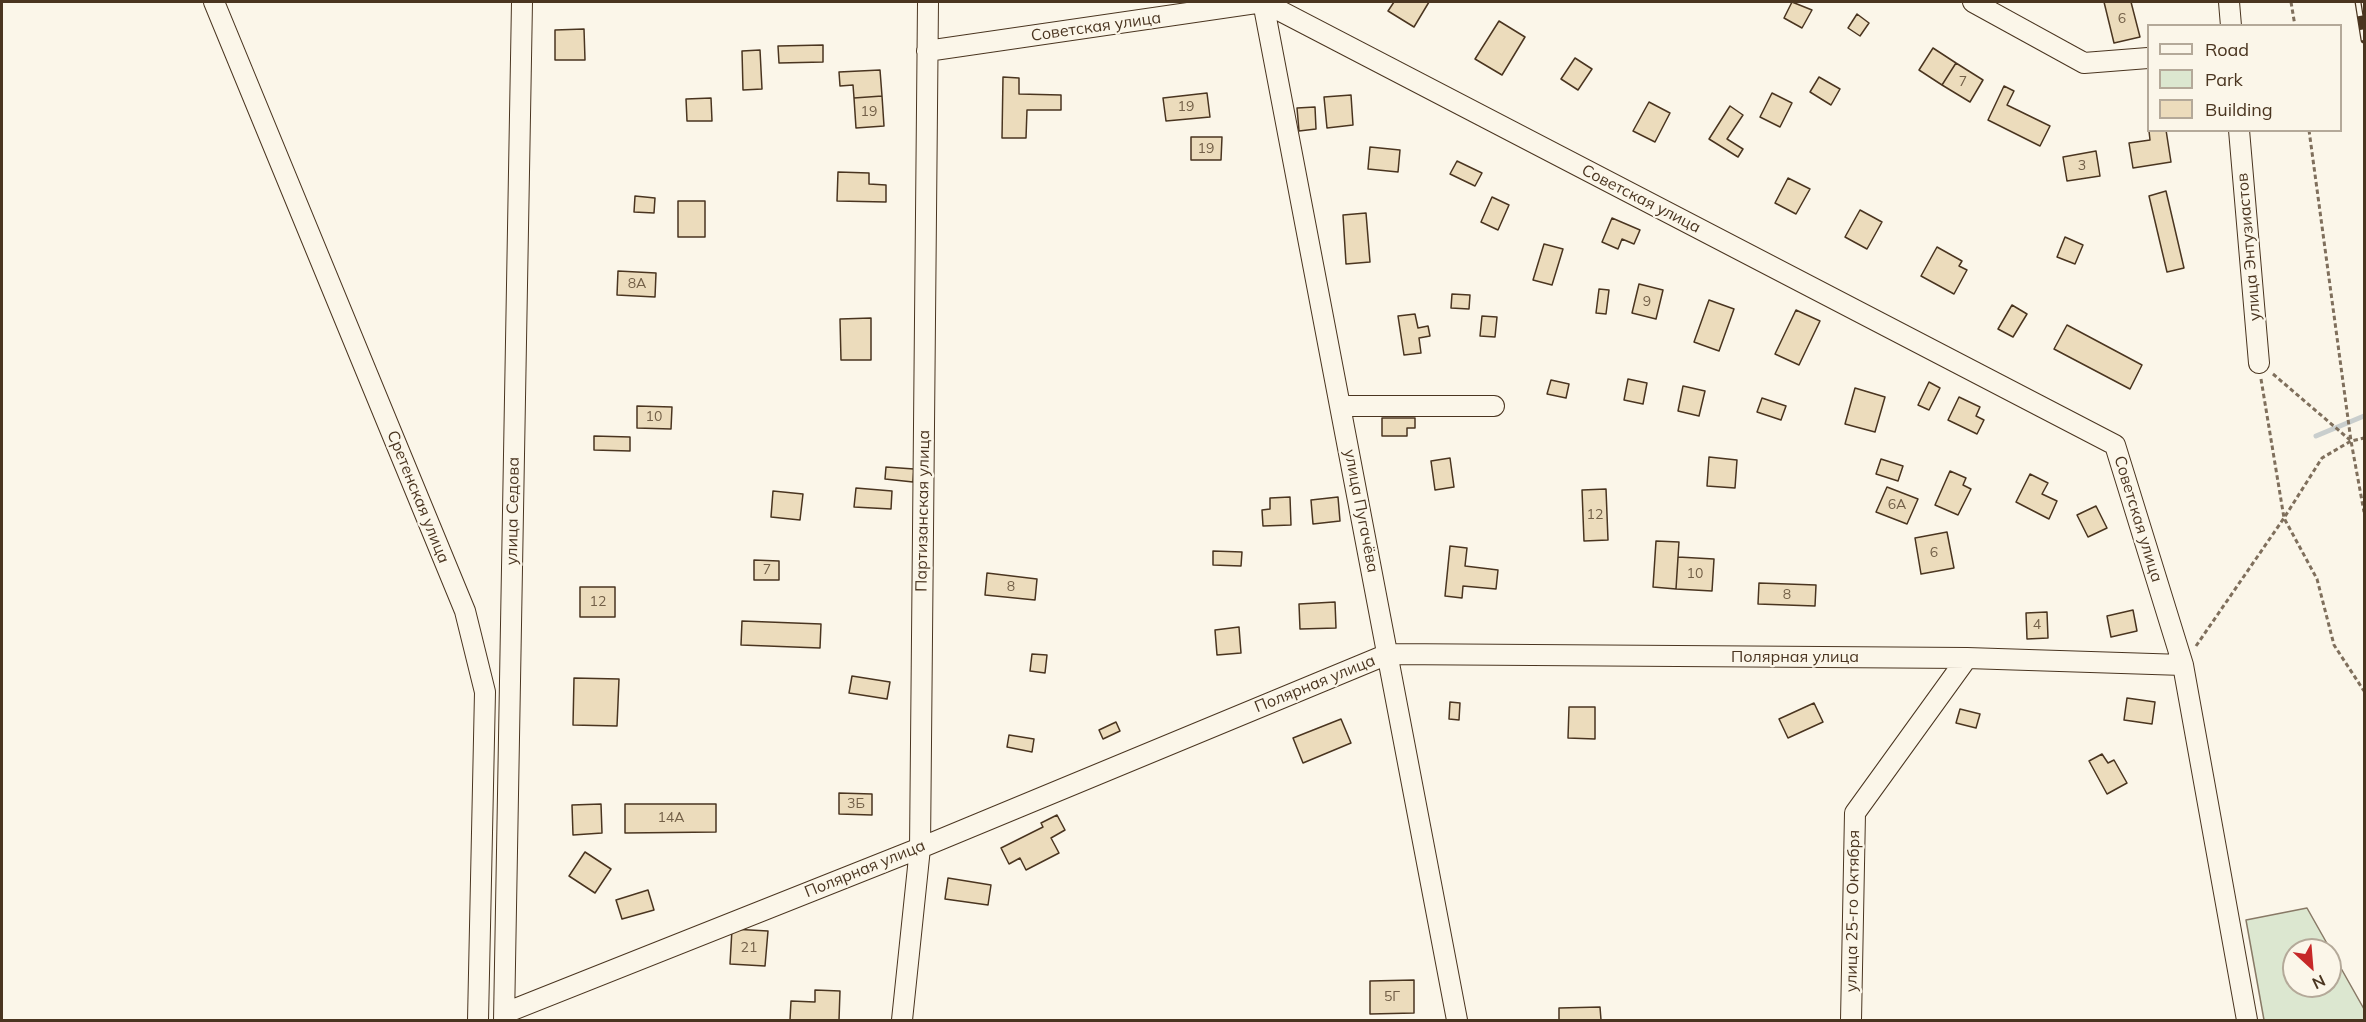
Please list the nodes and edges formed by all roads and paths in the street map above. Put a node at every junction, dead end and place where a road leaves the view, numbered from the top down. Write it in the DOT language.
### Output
graph roads {
  1 [pos="214,2"];
  2 [pos="522,2"];
  3 [pos="928,2"];
  4 [pos="1263,2"];
  5 [pos="1973,2"];
  6 [pos="2229,2"];
  7 [pos="2291,2"];
  8 [pos="2231,24"];
  9 [pos="2295,24"];
  10 [pos="927,51"];
  11 [pos="2147,58"];
  12 [pos="2240,132"];
  13 [pos="2309,132"];
  14 [pos="2259,363"];
  15 [pos="1341,406"];
  16 [pos="1494,406"];
  17 [pos="2364,438"];
  18 [pos="2351,441"];
  19 [pos="2364,512"];
  20 [pos="2284,518"];
  21 [pos="1388,654"];
  22 [pos="1967,658"];
  23 [pos="2183,665"];
  24 [pos="2364,691"];
  25 [pos="920,848"];
  26 [pos="504,1017"];
  27 [pos="478,1020"];
  28 [pos="902,1020"];
  29 [pos="1457,1020"];
  30 [pos="1851,1020"];
  31 [pos="2247,1020"];
  1 -- 27 [label="street, Сретенская улица"];
  2 -- 26 [label="street, улица Седова"];
  3 -- 10 [label="street, Партизанская улица"];
  4 -- 10 [label="street, Советская улица"];
  4 -- 15 [label="street, улица Пугачёва"];
  4 -- 23 [label="street, Советская улица"];
  5 -- 11 [label="street"];
  6 -- 8 [label="street"];
  7 -- 9 [label="path"];
  10 -- 25 [label="street, Партизанская улица"];
  12 -- 14 [label="street, улица Энтузиастов"];
  13 -- 18 [label="path"];
  14 -- 18 [label="path"];
  14 -- 20 [label="path"];
  15 -- 16 [label="street"];
  15 -- 21 [label="street, улица Пугачёва"];
  17 -- 18 [label="path"];
  18 -- 19 [label="path"];
  18 -- 20 [label="path"];
  20 -- 23 [label="path"];
  20 -- 24 [label="path"];
  21 -- 22 [label="street, Полярная улица"];
  21 -- 25 [label="street, Полярная улица"];
  21 -- 29 [label="street, улица Пугачёва"];
  22 -- 23 [label="street, Полярная улица"];
  22 -- 30 [label="street, улица 25-го Октября"];
  23 -- 31 [label="street, Советская улица"];
  25 -- 26 [label="street, Полярная улица"];
  25 -- 28 [label="street, Партизанская улица"];
}
